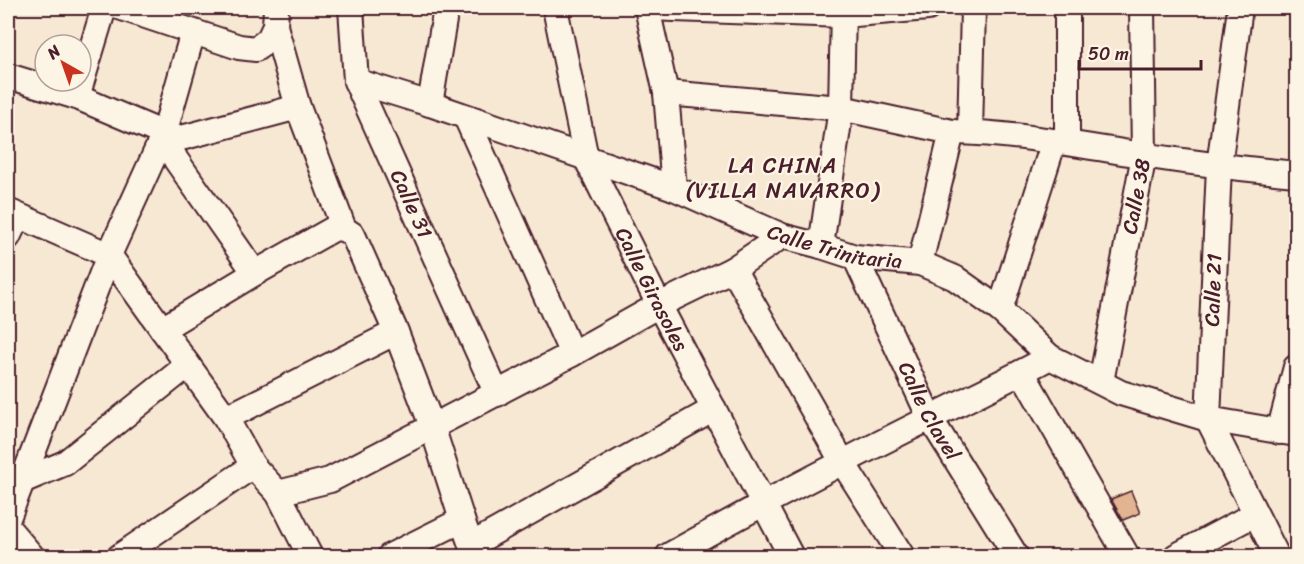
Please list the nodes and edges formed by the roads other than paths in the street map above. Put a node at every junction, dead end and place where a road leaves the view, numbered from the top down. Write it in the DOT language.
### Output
graph roads {
  1 [pos="104,8"];
  2 [pos="122,8"];
  3 [pos="351,8"];
  4 [pos="446,8"];
  5 [pos="555,8"];
  6 [pos="647,8"];
  7 [pos="928,8"];
  8 [pos="974,8"];
  9 [pos="1067,8"];
  10 [pos="1142,8"];
  11 [pos="1240,8"];
  12 [pos="843,11"];
  13 [pos="275,17"];
  14 [pos="193,32"];
  15 [pos="8,76"];
  16 [pos="356,81"];
  17 [pos="666,93"];
  18 [pos="77,97"];
  19 [pos="430,104"];
  20 [pos="298,108"];
  21 [pos="841,108"];
  22 [pos="466,117"];
  23 [pos="961,132"];
  24 [pos="165,134"];
  25 [pos="1060,142"];
  26 [pos="1144,155"];
  27 [pos="586,158"];
  28 [pos="1219,166"];
  29 [pos="1296,174"];
  30 [pos="674,188"];
  31 [pos="11,221"];
  32 [pos="344,228"];
  33 [pos="782,236"];
  34 [pos="821,246"];
  35 [pos="110,255"];
  36 [pos="855,257"];
  37 [pos="920,263"];
  38 [pos="733,269"];
  39 [pos="255,273"];
  40 [pos="659,305"];
  41 [pos="1000,310"];
  42 [pos="162,328"];
  43 [pos="396,333"];
  44 [pos="572,354"];
  45 [pos="1050,357"];
  46 [pos="188,365"];
  47 [pos="1296,367"];
  48 [pos="1022,372"];
  49 [pos="1101,382"];
  50 [pos="497,394"];
  51 [pos="714,409"];
  52 [pos="225,418"];
  53 [pos="930,418"];
  54 [pos="1208,419"];
  55 [pos="432,426"];
  56 [pos="1288,433"];
  57 [pos="843,463"];
  58 [pos="253,466"];
  59 [pos="22,481"];
  60 [pos="278,493"];
  61 [pos="764,504"];
  62 [pos="1256,514"];
  63 [pos="8,518"];
  64 [pos="462,520"];
  65 [pos="8,528"];
  66 [pos="473,551"];
  67 [pos="32,556"];
  68 [pos="120,556"];
  69 [pos="310,556"];
  70 [pos="390,556"];
  71 [pos="668,556"];
  72 [pos="791,556"];
  73 [pos="902,556"];
  74 [pos="1016,556"];
  75 [pos="1127,556"];
  76 [pos="1176,556"];
  77 [pos="1277,556"];
  1 -- 18 [label="street"];
  2 -- 14 [label="street"];
  3 -- 16 [label="street, Calle 31"];
  4 -- 19 [label="street"];
  5 -- 27 [label="street, Calle Girasoles"];
  6 -- 12 [label="street"];
  6 -- 17 [label="street"];
  7 -- 12 [label="street"];
  8 -- 23 [label="street"];
  9 -- 25 [label="street"];
  10 -- 26 [label="street, Calle 38"];
  11 -- 28 [label="street, Calle 21"];
  12 -- 21 [label="street"];
  13 -- 14 [label="street"];
  13 -- 20 [label="street"];
  14 -- 24 [label="street"];
  15 -- 18 [label="street"];
  16 -- 19 [label="street, Calle Trinitaria"];
  16 -- 50 [label="street, Calle 31"];
  17 -- 21 [label="street"];
  17 -- 30 [label="street"];
  18 -- 24 [label="street"];
  19 -- 22 [label="street, Calle Trinitaria"];
  20 -- 24 [label="street"];
  20 -- 32 [label="street"];
  21 -- 23 [label="street"];
  21 -- 34 [label="street"];
  22 -- 27 [label="street, Calle Trinitaria"];
  22 -- 44 [label="street"];
  23 -- 25 [label="street"];
  23 -- 37 [label="street"];
  24 -- 35 [label="street"];
  24 -- 39 [label="street"];
  25 -- 26 [label="street"];
  25 -- 41 [label="street"];
  26 -- 28 [label="street"];
  26 -- 49 [label="street, Calle 38"];
  27 -- 30 [label="street, Calle Trinitaria"];
  27 -- 40 [label="street, Calle Girasoles"];
  28 -- 29 [label="street"];
  28 -- 54 [label="street, Calle 21"];
  30 -- 33 [label="street, Calle Trinitaria"];
  31 -- 35 [label="street"];
  32 -- 39 [label="street"];
  32 -- 43 [label="street"];
  33 -- 34 [label="street, Calle Trinitaria"];
  33 -- 38 [label="street"];
  34 -- 36 [label="street, Calle Trinitaria"];
  35 -- 42 [label="street"];
  35 -- 59 [label="street"];
  36 -- 37 [label="street, Calle Trinitaria"];
  36 -- 53 [label="street, Calle Clavel"];
  37 -- 41 [label="street, Calle Trinitaria"];
  38 -- 40 [label="street"];
  38 -- 57 [label="street"];
  39 -- 42 [label="street"];
  40 -- 44 [label="street"];
  40 -- 51 [label="street, Calle Girasoles"];
  41 -- 45 [label="street, Calle Trinitaria"];
  42 -- 46 [label="street"];
  43 -- 52 [label="street"];
  43 -- 55 [label="street"];
  44 -- 50 [label="street"];
  45 -- 48 [label="street"];
  45 -- 49 [label="street, Calle Trinitaria"];
  46 -- 52 [label="street"];
  46 -- 59 [label="street"];
  47 -- 56 [label="street"];
  48 -- 53 [label="street"];
  48 -- 75 [label="street"];
  49 -- 54 [label="street, Calle Trinitaria"];
  50 -- 55 [label="street"];
  51 -- 61 [label="street, Calle Girasoles"];
  51 -- 66 [label="street"];
  52 -- 58 [label="street"];
  53 -- 57 [label="street"];
  53 -- 74 [label="street, Calle Clavel"];
  54 -- 56 [label="street, Calle Trinitaria"];
  54 -- 62 [label="street, Calle 21"];
  55 -- 60 [label="street"];
  55 -- 64 [label="street"];
  57 -- 61 [label="street"];
  57 -- 73 [label="street"];
  58 -- 60 [label="street"];
  58 -- 68 [label="street"];
  59 -- 63 [label="street"];
  60 -- 69 [label="street"];
  61 -- 71 [label="street"];
  61 -- 72 [label="street, Calle Girasoles"];
  62 -- 76 [label="street"];
  62 -- 77 [label="street, Calle 21"];
  64 -- 66 [label="street"];
  64 -- 70 [label="street"];
  65 -- 67 [label="street"];
}
